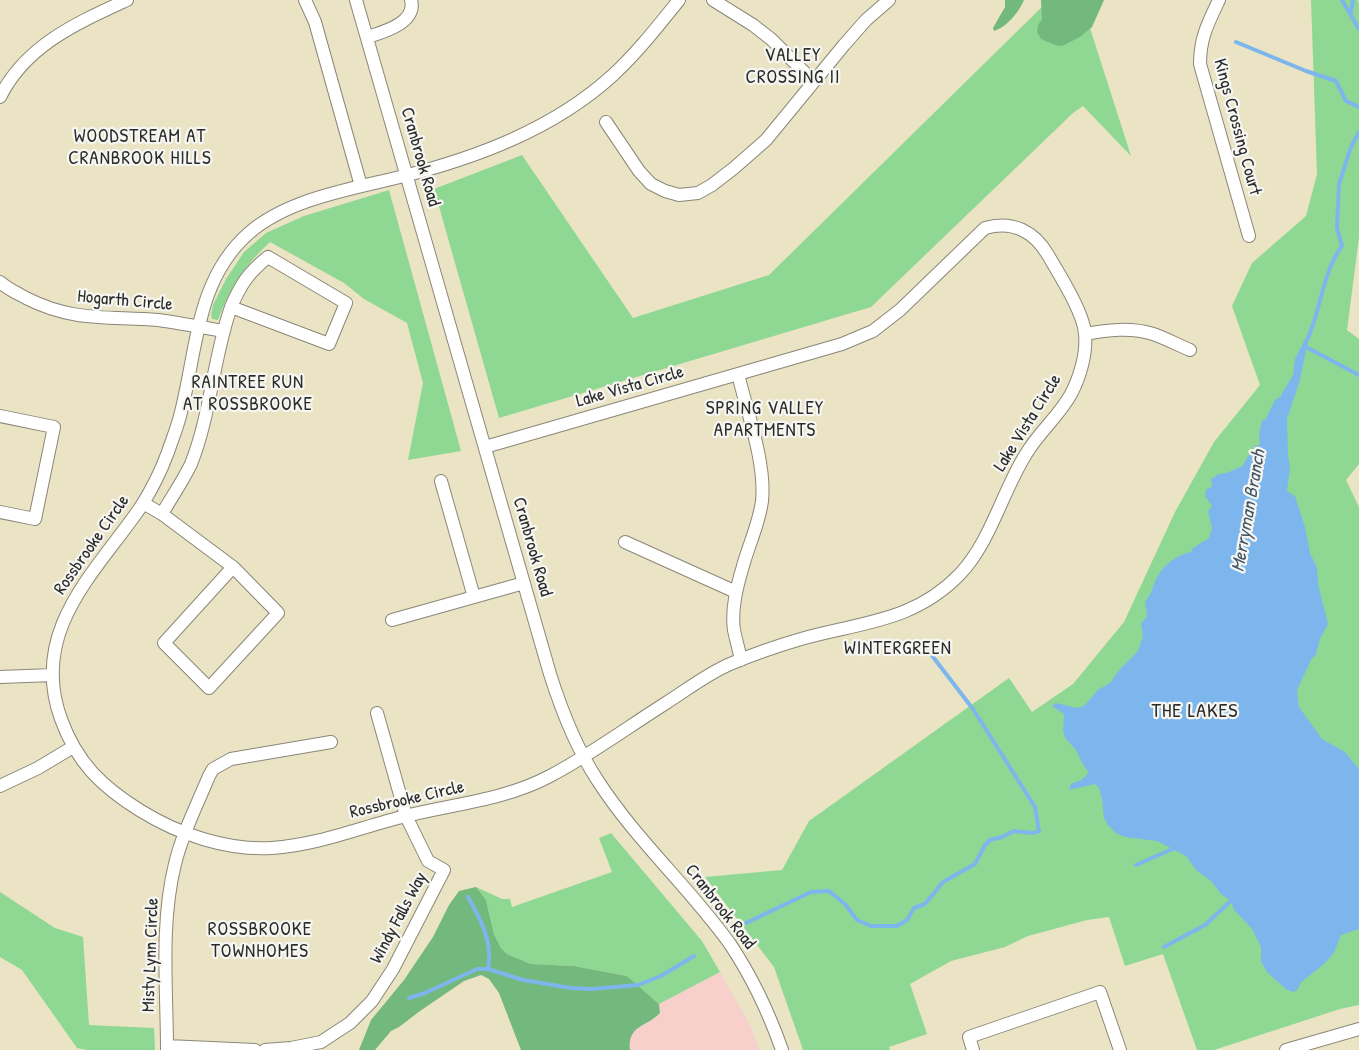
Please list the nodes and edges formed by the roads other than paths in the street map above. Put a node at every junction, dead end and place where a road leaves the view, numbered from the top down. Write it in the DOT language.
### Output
graph roads {
  1 [pos="126,0"];
  2 [pos="305,0"];
  3 [pos="356,0"];
  4 [pos="679,0"];
  5 [pos="713,0"];
  6 [pos="889,0"];
  7 [pos="1220,0"];
  8 [pos="415,1"];
  9 [pos="368,37"];
  10 [pos="813,81"];
  11 [pos="0,97"];
  12 [pos="606,122"];
  13 [pos="408,175"];
  14 [pos="361,186"];
  15 [pos="1249,236"];
  16 [pos="0,282"];
  17 [pos="231,307"];
  18 [pos="198,326"];
  19 [pos="223,331"];
  20 [pos="1085,334"];
  21 [pos="1190,350"];
  22 [pos="738,374"];
  23 [pos="0,416"];
  24 [pos="485,447"];
  25 [pos="441,481"];
  26 [pos="143,503"];
  27 [pos="0,512"];
  28 [pos="162,514"];
  29 [pos="625,542"];
  30 [pos="233,567"];
  31 [pos="524,583"];
  32 [pos="736,592"];
  33 [pos="474,597"];
  34 [pos="392,620"];
  35 [pos="741,660"];
  36 [pos="53,675"];
  37 [pos="0,677"];
  38 [pos="377,713"];
  39 [pos="331,742"];
  40 [pos="73,748"];
  41 [pos="583,757"];
  42 [pos="0,786"];
  43 [pos="406,816"];
  44 [pos="185,832"];
  45 [pos="1359,1029"];
  46 [pos="167,1048"];
  47 [pos="255,1050"];
  48 [pos="264,1050"];
  49 [pos="782,1050"];
  50 [pos="973,1050"];
  51 [pos="1120,1050"];
  52 [pos="1286,1050"];
  1 -- 11 [label="street"];
  2 -- 14 [label="street"];
  3 -- 9 [label="street, Cranbrook Road"];
  4 -- 13 [label="street, Rossbrooke Circle"];
  5 -- 10 [label="street"];
  6 -- 10 [label="street"];
  7 -- 15 [label="street, Kings Crossing Court"];
  8 -- 9 [label="street"];
  9 -- 13 [label="street, Cranbrook Road"];
  10 -- 12 [label="street"];
  13 -- 14 [label="street, Rossbrooke Circle"];
  13 -- 24 [label="street, Cranbrook Road"];
  14 -- 18 [label="street, Rossbrooke Circle"];
  16 -- 18 [label="street, Hogarth Circle"];
  17 -- 17 [label="street"];
  17 -- 19 [label="street"];
  18 -- 19 [label="street, Hogarth Circle"];
  18 -- 26 [label="street, Rossbrooke Circle"];
  19 -- 28 [label="street"];
  20 -- 21 [label="street"];
  20 -- 22 [label="street, Lake Vista Circle"];
  20 -- 35 [label="street, Lake Vista Circle"];
  22 -- 24 [label="street, Lake Vista Circle"];
  22 -- 32 [label="street"];
  23 -- 27 [label="street"];
  24 -- 31 [label="street, Cranbrook Road"];
  25 -- 33 [label="street"];
  26 -- 28 [label="street"];
  26 -- 36 [label="street, Rossbrooke Circle"];
  28 -- 30 [label="street"];
  29 -- 32 [label="street"];
  30 -- 30 [label="street"];
  31 -- 33 [label="street"];
  31 -- 41 [label="street, Cranbrook Road"];
  32 -- 35 [label="street"];
  33 -- 34 [label="street"];
  35 -- 41 [label="street, Lake Vista Circle"];
  36 -- 37 [label="street"];
  36 -- 40 [label="street, Rossbrooke Circle"];
  38 -- 43 [label="street, Windy Falls Way"];
  39 -- 44 [label="street, Misty Lynn Circle"];
  40 -- 42 [label="street"];
  40 -- 44 [label="street, Rossbrooke Circle"];
  41 -- 43 [label="street, Rossbrooke Circle"];
  41 -- 49 [label="street, Cranbrook Road"];
  43 -- 44 [label="street, Rossbrooke Circle"];
  43 -- 48 [label="street, Windy Falls Way"];
  44 -- 46 [label="street, Misty Lynn Circle"];
  45 -- 52 [label="street"];
  46 -- 47 [label="street"];
  50 -- 51 [label="street"];
}
